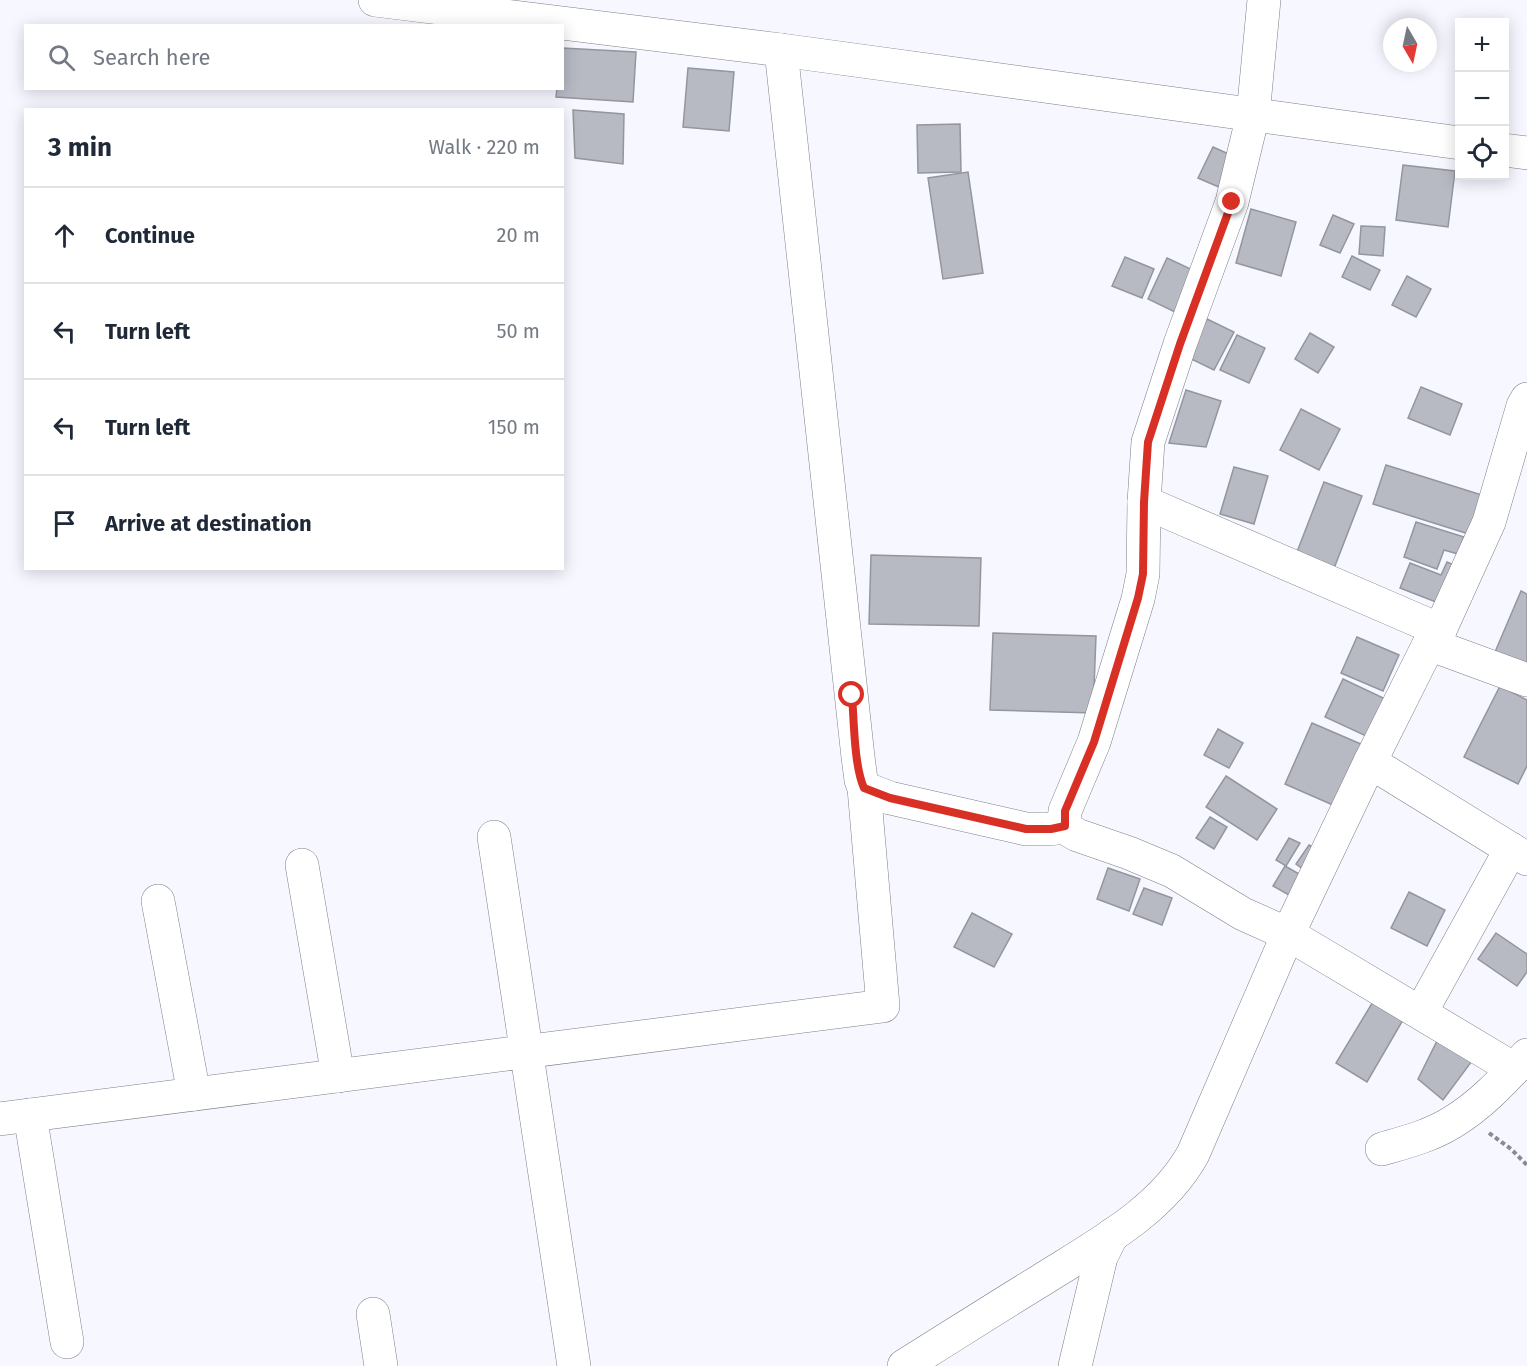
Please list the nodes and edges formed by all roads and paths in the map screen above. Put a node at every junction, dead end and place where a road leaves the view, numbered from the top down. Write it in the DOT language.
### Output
graph roads {
  1 [pos="375,0"];
  2 [pos="1264,0"];
  3 [pos="781,50"];
  4 [pos="1253,115"];
  5 [pos="1455,142"];
  6 [pos="1509,151"];
  7 [pos="1527,153"];
  8 [pos="1527,399"];
  9 [pos="1144,502"];
  10 [pos="1435,637"];
  11 [pos="1527,680"];
  12 [pos="1370,762"];
  13 [pos="864,788"];
  14 [pos="1065,826"];
  15 [pos="494,837"];
  16 [pos="1519,854"];
  17 [pos="302,866"];
  18 [pos="158,901"];
  19 [pos="1288,934"];
  20 [pos="1421,1012"];
  21 [pos="525,1052"];
  22 [pos="1520,1062"];
  23 [pos="338,1076"];
  24 [pos="194,1094"];
  25 [pos="15,1117"];
  26 [pos="1457,1119"];
  27 [pos="1382,1149"];
  28 [pos="1527,1165"];
  29 [pos="1112,1235"];
  30 [pos="373,1314"];
  31 [pos="67,1342"];
  32 [pos="381,1366"];
  33 [pos="574,1366"];
  34 [pos="904,1366"];
  35 [pos="1075,1366"];
  1 -- 3 [label="street"];
  2 -- 4 [label="street"];
  3 -- 4 [label="street"];
  3 -- 13 [label="street"];
  4 -- 5 [label="street"];
  4 -- 9 [label="street"];
  6 -- 7 [label="street"];
  8 -- 10 [label="street"];
  9 -- 10 [label="street"];
  9 -- 14 [label="street"];
  10 -- 11 [label="street"];
  10 -- 12 [label="street"];
  12 -- 16 [label="street"];
  12 -- 19 [label="street"];
  13 -- 14 [label="street"];
  13 -- 21 [label="street"];
  14 -- 19 [label="street"];
  15 -- 21 [label="street"];
  16 -- 20 [label="street"];
  17 -- 23 [label="street"];
  18 -- 24 [label="street"];
  19 -- 20 [label="street"];
  19 -- 29 [label="street"];
  20 -- 22 [label="street"];
  21 -- 23 [label="street"];
  21 -- 33 [label="street"];
  22 -- 26 [label="street"];
  23 -- 24 [label="street"];
  24 -- 25 [label="street"];
  25 -- 31 [label="street"];
  26 -- 27 [label="street"];
  26 -- 28 [label="path"];
  29 -- 34 [label="street"];
  29 -- 35 [label="street"];
  30 -- 32 [label="street"];
}
